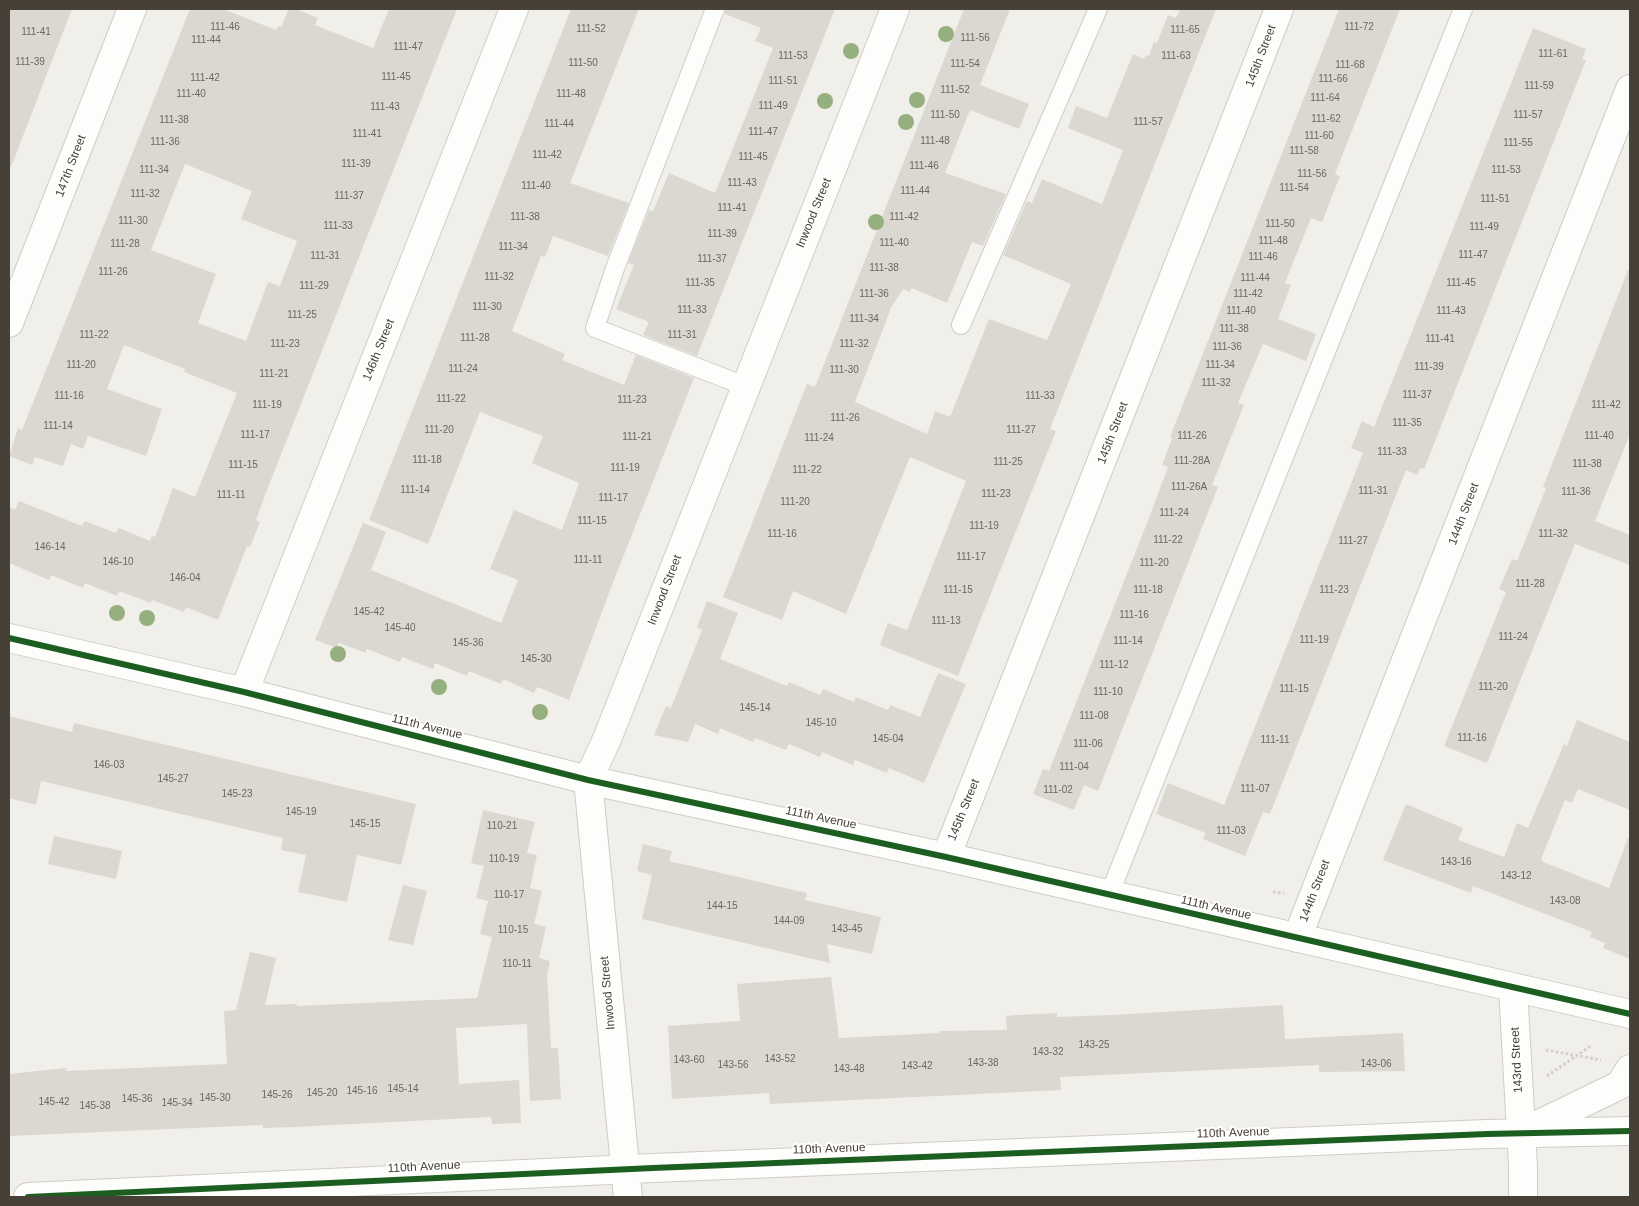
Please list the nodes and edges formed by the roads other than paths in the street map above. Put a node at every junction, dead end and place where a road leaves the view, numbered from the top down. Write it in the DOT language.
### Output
graph roads {
  1 [pos="132,9"];
  2 [pos="514,9"];
  3 [pos="715,9"];
  4 [pos="896,9"];
  5 [pos="1098,9"];
  6 [pos="1280,9"];
  7 [pos="1463,9"];
  8 [pos="1630,89"];
  9 [pos="9,323"];
  10 [pos="961,324"];
  11 [pos="745,386"];
  12 [pos="9,638"];
  13 [pos="244,692"];
  14 [pos="588,780"];
  15 [pos="946,857"];
  16 [pos="1109,895"];
  17 [pos="1297,938"];
  18 [pos="1513,988"];
  19 [pos="1630,1014"];
  20 [pos="1630,1069"];
  21 [pos="1630,1131"];
  22 [pos="1521,1133"];
  23 [pos="625,1169"];
  24 [pos="28,1197"];
  25 [pos="628,1197"];
  26 [pos="1523,1197"];
  1 -- 9 [label="street, 147th Street"];
  2 -- 13 [label="street, 146th Street"];
  3 -- 11 [label="lane"];
  4 -- 11 [label="street, Inwood Street"];
  5 -- 10 [label="lane"];
  6 -- 15 [label="street, 145th Street"];
  7 -- 16 [label="lane"];
  8 -- 17 [label="street, 144th Street"];
  11 -- 14 [label="street, Inwood Street"];
  12 -- 13 [label="street, 111th Avenue"];
  13 -- 14 [label="street, 111th Avenue"];
  14 -- 15 [label="street, 111th Avenue"];
  14 -- 23 [label="street, Inwood Street"];
  15 -- 16 [label="street, 111th Avenue"];
  16 -- 17 [label="street, 111th Avenue"];
  17 -- 18 [label="street, 111th Avenue"];
  18 -- 19 [label="street, 111th Avenue"];
  18 -- 22 [label="street, 143rd Street"];
  20 -- 22 [label="street"];
  21 -- 22 [label="street, 110th Avenue"];
  22 -- 23 [label="street, 110th Avenue"];
  22 -- 26 [label="street, 143rd Street"];
  23 -- 24 [label="street, 110th Avenue"];
  23 -- 25 [label="street, Inwood Street"];
}
